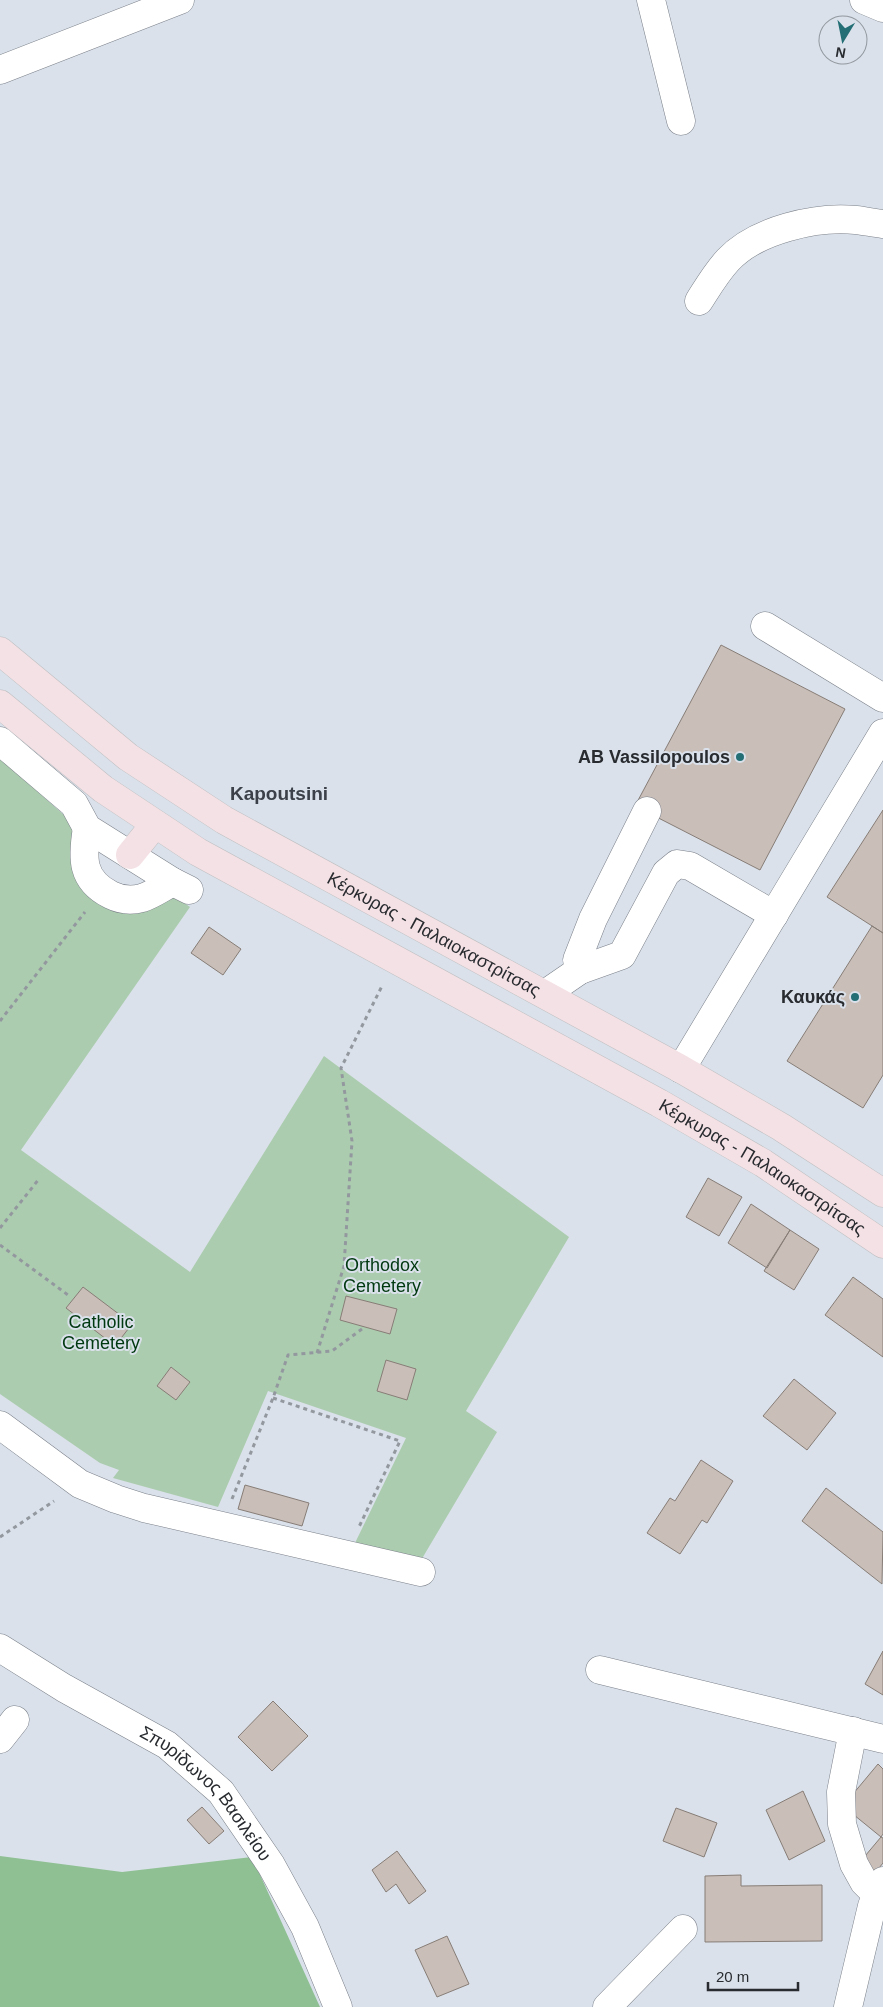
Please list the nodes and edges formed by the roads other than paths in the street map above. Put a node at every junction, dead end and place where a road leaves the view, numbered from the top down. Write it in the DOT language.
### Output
graph roads {
  1 [pos="180,0"];
  2 [pos="651,0"];
  3 [pos="864,0"];
  4 [pos="883,8"];
  5 [pos="0,70"];
  6 [pos="681,121"];
  7 [pos="883,224"];
  8 [pos="699,301"];
  9 [pos="764,626"];
  10 [pos="0,651"];
  11 [pos="883,698"];
  12 [pos="2,709"];
  13 [pos="883,733"];
  14 [pos="0,741"];
  15 [pos="647,811"];
  16 [pos="155,824"];
  17 [pos="88,828"];
  18 [pos="130,855"];
  19 [pos="774,915"];
  20 [pos="580,970"];
  21 [pos="545,994"];
  22 [pos="681,1069"];
  23 [pos="883,1193"];
  24 [pos="883,1244"];
  25 [pos="0,1425"];
  26 [pos="421,1572"];
  27 [pos="0,1648"];
  28 [pos="600,1670"];
  29 [pos="853,1731"];
  30 [pos="883,1739"];
  31 [pos="880,1887"];
  32 [pos="684,1929"];
  33 [pos="338,2007"];
  34 [pos="607,2007"];
  35 [pos="848,2007"];
  1 -- 5 [label="street"];
  2 -- 6 [label="street"];
  3 -- 4 [label="street"];
  7 -- 8 [label="street"];
  9 -- 11 [label="street"];
  10 -- 21 [label="main road, Κέρκυρας - Παλαιοκαστρίτσας"];
  12 -- 16 [label="main road, Κέρκυρας - Παλαιοκαστρίτσας"];
  13 -- 19 [label="street"];
  14 -- 17 [label="street"];
  15 -- 20 [label="street"];
  16 -- 18 [label="main road"];
  16 -- 24 [label="main road, Κέρκυρας - Παλαιοκαστρίτσας"];
  17 -- 18 [label="street"];
  17 -- 18 [label="street"];
  19 -- 20 [label="street"];
  19 -- 22 [label="street"];
  20 -- 21 [label="street"];
  21 -- 22 [label="main road, Κέρκυρας - Παλαιοκαστρίτσας"];
  22 -- 23 [label="main road, Κέρκυρας - Παλαιοκαστρίτσας"];
  25 -- 26 [label="street"];
  27 -- 33 [label="street, Σπυρίδωνος Βασιλείου"];
  28 -- 29 [label="street"];
  29 -- 30 [label="street"];
  29 -- 31 [label="street"];
  31 -- 35 [label="street"];
  32 -- 34 [label="street"];
}
